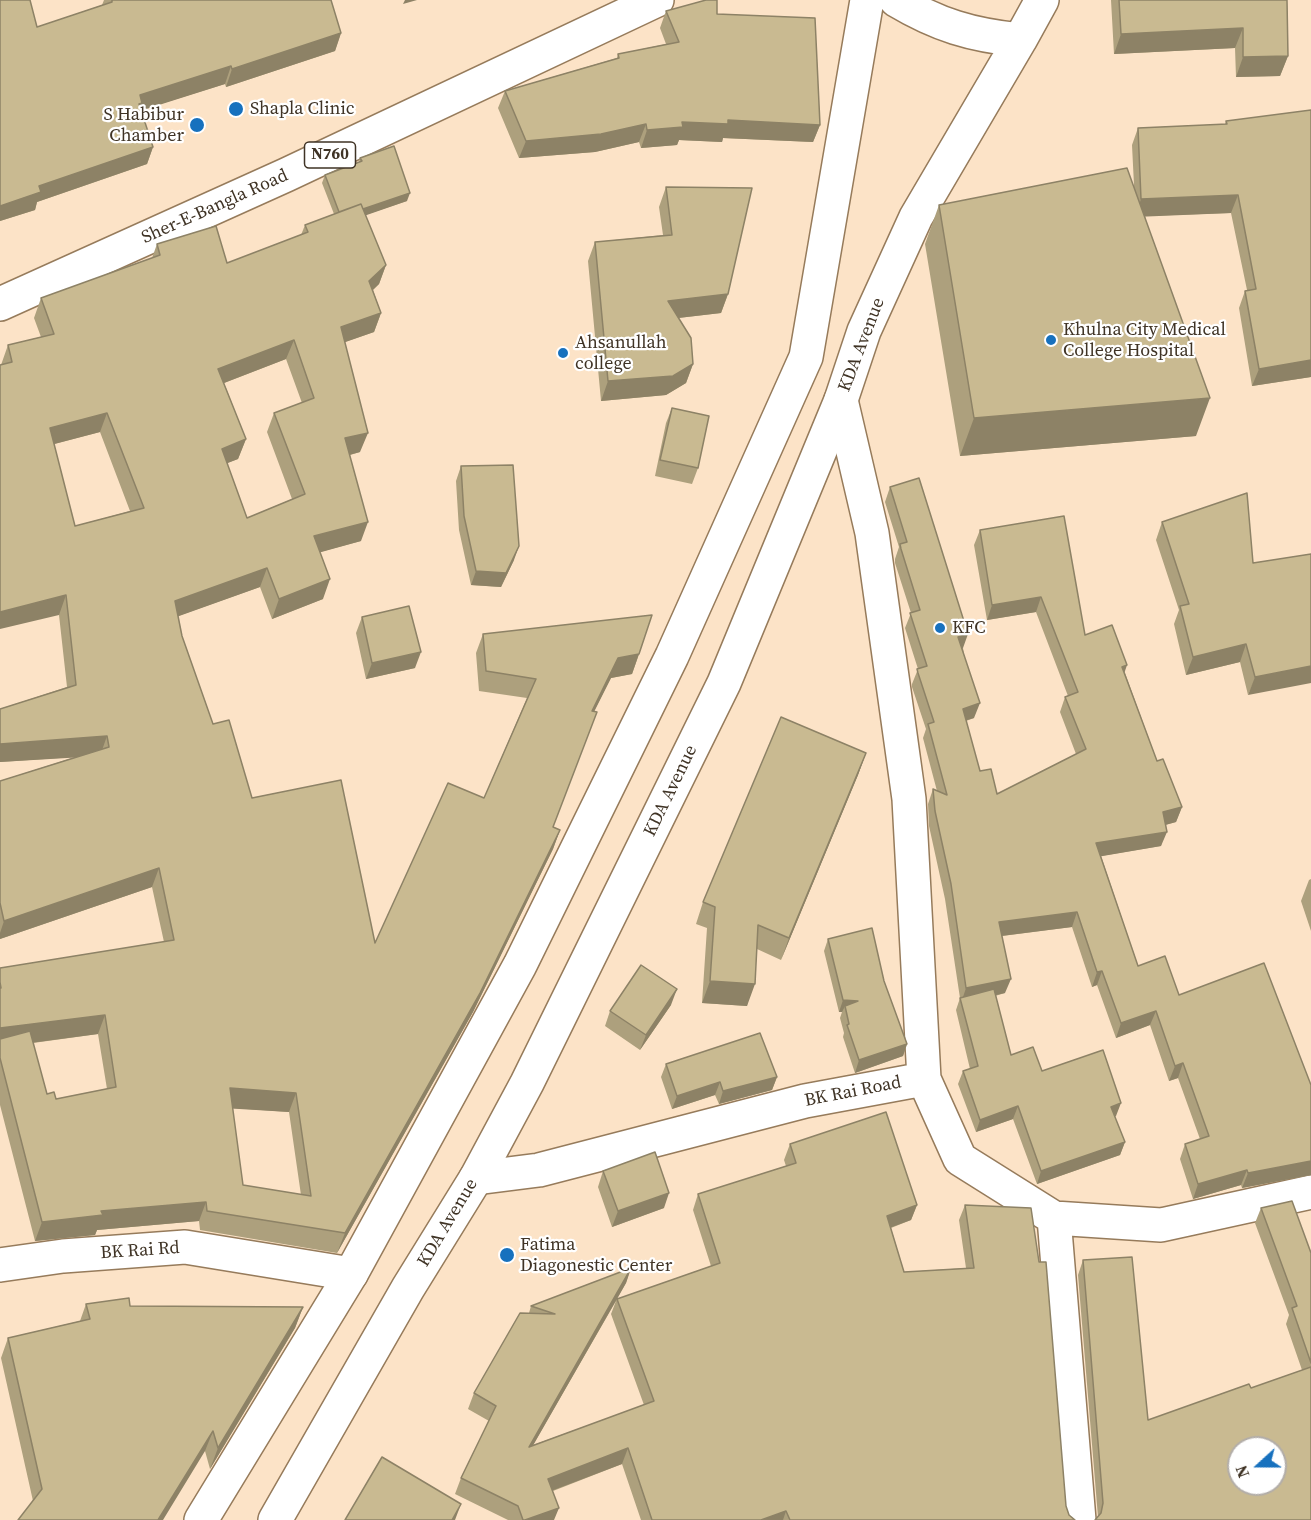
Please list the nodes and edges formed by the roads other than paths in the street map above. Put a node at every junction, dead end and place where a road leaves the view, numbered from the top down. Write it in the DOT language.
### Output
graph roads {
  1 [pos="657,0"];
  2 [pos="867,0"];
  3 [pos="896,0"];
  4 [pos="1042,0"];
  5 [pos="1020,40"];
  6 [pos="0,304"];
  7 [pos="840,400"];
  8 [pos="924,1079"];
  9 [pos="476,1178"];
  10 [pos="1311,1192"];
  11 [pos="1054,1218"];
  12 [pos="0,1265"];
  13 [pos="351,1274"];
  14 [pos="201,1520"];
  15 [pos="275,1520"];
  16 [pos="1079,1520"];
  1 -- 6 [label="main road, Sher-E-Bangla Road / N760"];
  2 -- 13 [label="main road"];
  3 -- 5 [label="main road"];
  4 -- 5 [label="main road, KDA Avenue"];
  5 -- 7 [label="main road, KDA Avenue"];
  7 -- 8 [label="main road"];
  7 -- 9 [label="main road, KDA Avenue"];
  8 -- 9 [label="main road, BK Rai Road"];
  8 -- 11 [label="main road, BK Rai Road"];
  9 -- 15 [label="main road, KDA Avenue"];
  10 -- 11 [label="main road, BK Rai Road"];
  11 -- 16 [label="main road"];
  12 -- 13 [label="main road, BK Rai Rd"];
  13 -- 14 [label="main road"];
}
